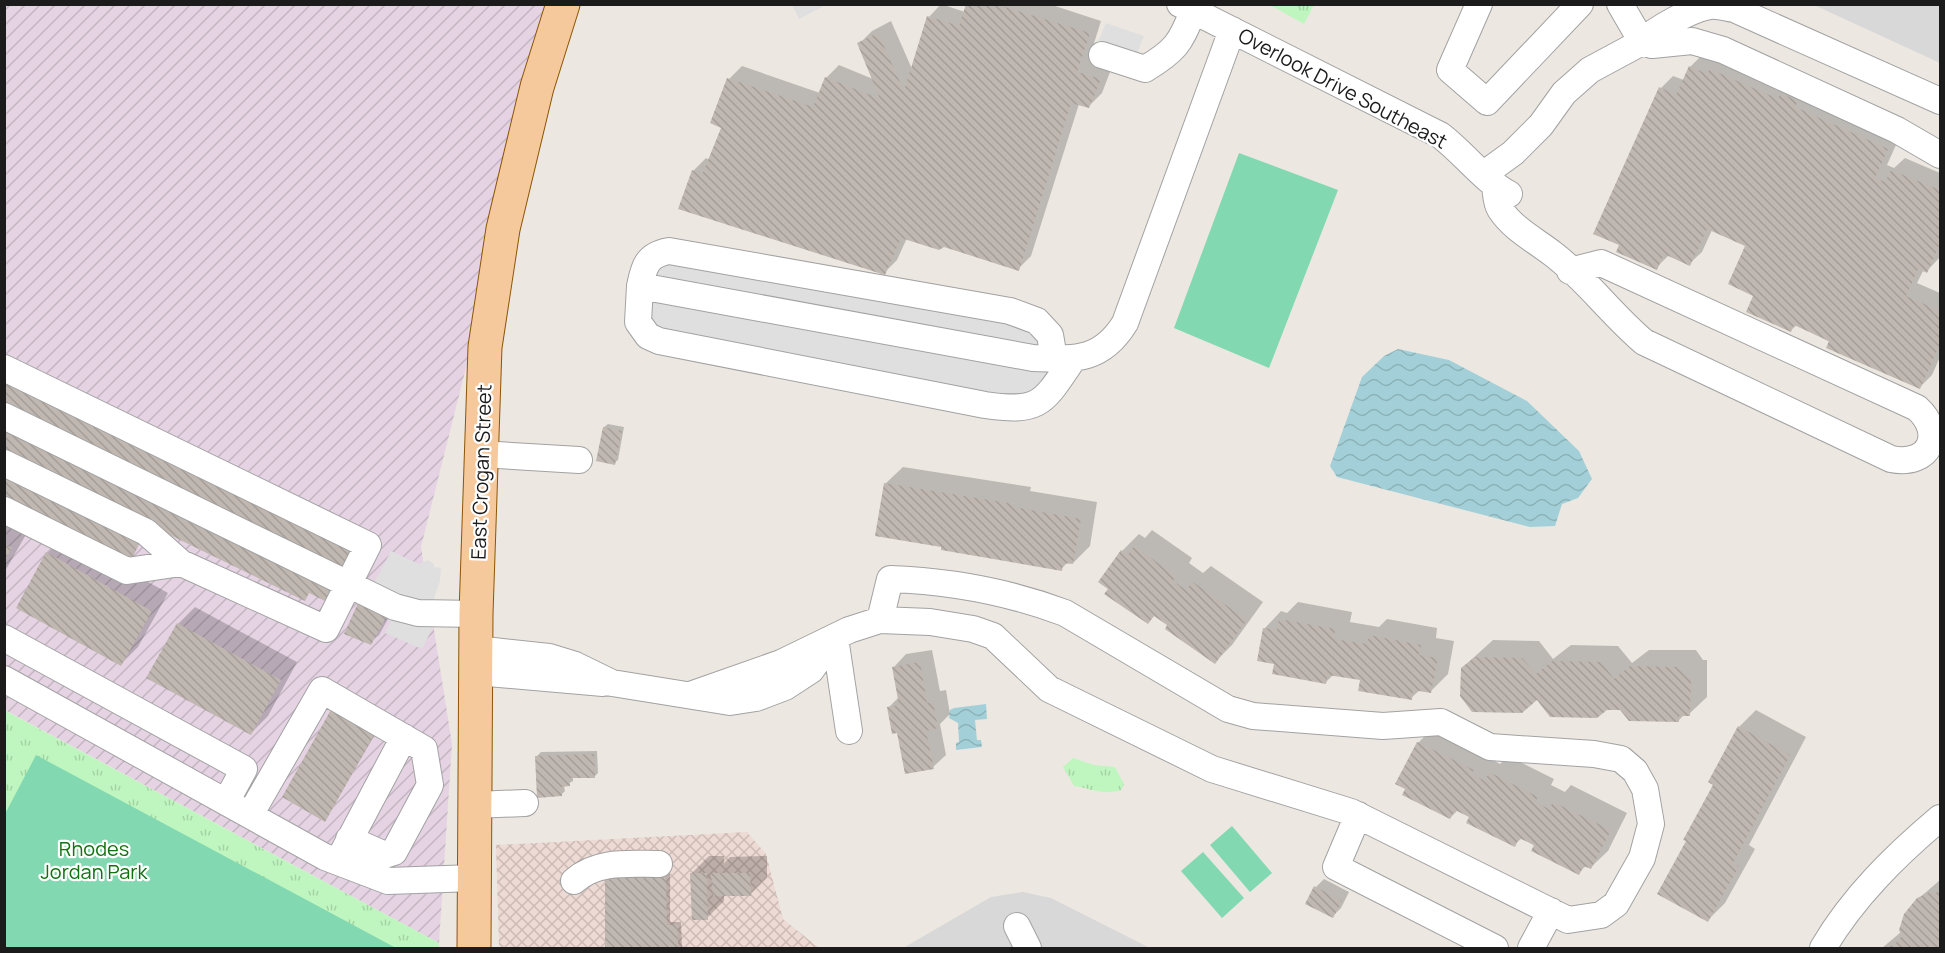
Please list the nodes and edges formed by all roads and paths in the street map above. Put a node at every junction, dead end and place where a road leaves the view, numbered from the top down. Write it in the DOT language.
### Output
graph roads {
  1 [pos="562,4"];
  2 [pos="1479,4"];
  3 [pos="1580,4"];
  4 [pos="1620,4"];
  5 [pos="1187,8"];
  6 [pos="1232,30"];
  7 [pos="1642,42"];
  8 [pos="1102,55"];
  9 [pos="1941,101"];
  10 [pos="1941,155"];
  11 [pos="1489,180"];
  12 [pos="1562,263"];
  13 [pos="640,286"];
  14 [pos="1064,359"];
  15 [pos="4,368"];
  16 [pos="4,416"];
  17 [pos="481,454"];
  18 [pos="579,459"];
  19 [pos="4,463"];
  20 [pos="4,510"];
  21 [pos="181,563"];
  22 [pos="349,584"];
  23 [pos="476,614"];
  24 [pos="880,620"];
  25 [pos="4,638"];
  26 [pos="835,638"];
  27 [pos="476,661"];
  28 [pos="4,680"];
  29 [pos="121,702"];
  30 [pos="849,731"];
  31 [pos="103,734"];
  32 [pos="404,737"];
  33 [pos="226,802"];
  34 [pos="525,803"];
  35 [pos="475,804"];
  36 [pos="250,815"];
  37 [pos="1358,815"];
  38 [pos="1941,818"];
  39 [pos="349,839"];
  40 [pos="337,862"];
  41 [pos="659,864"];
  42 [pos="474,878"];
  43 [pos="574,881"];
  44 [pos="1551,911"];
  45 [pos="474,948"];
  46 [pos="1495,948"];
  47 [pos="1531,948"];
  48 [pos="1823,948"];
  1 -- 17 [label="main road, East Crogan Street"];
  2 -- 3 [label="street"];
  4 -- 7 [label="street"];
  5 -- 6 [label="street, Overlook Drive Southeast"];
  5 -- 8 [label="street"];
  6 -- 11 [label="street, Overlook Drive Southeast"];
  6 -- 14 [label="street"];
  7 -- 9 [label="street"];
  7 -- 10 [label="street"];
  7 -- 11 [label="street"];
  11 -- 12 [label="street, Overlook Drive Southeast"];
  12 -- 12 [label="street, Overlook Drive Southeast"];
  13 -- 14 [label="street"];
  13 -- 14 [label="street"];
  13 -- 14 [label="street"];
  15 -- 22 [label="street"];
  16 -- 22 [label="street"];
  17 -- 18 [label="street"];
  17 -- 23 [label="main road, East Crogan Street"];
  19 -- 21 [label="street"];
  20 -- 21 [label="street"];
  21 -- 22 [label="street"];
  22 -- 23 [label="street"];
  23 -- 27 [label="main road, East Crogan Street"];
  24 -- 26 [label="street"];
  24 -- 37 [label="street"];
  24 -- 44 [label="street"];
  25 -- 29 [label="street"];
  26 -- 27 [label="street"];
  26 -- 30 [label="street"];
  27 -- 35 [label="main road, East Crogan Street"];
  28 -- 31 [label="street"];
  29 -- 31 [label="street"];
  29 -- 33 [label="street"];
  31 -- 33 [label="street"];
  32 -- 36 [label="street"];
  32 -- 39 [label="street"];
  32 -- 39 [label="street"];
  33 -- 36 [label="street"];
  34 -- 35 [label="street"];
  35 -- 42 [label="main road, East Crogan Street"];
  36 -- 40 [label="street"];
  37 -- 44 [label="street"];
  37 -- 46 [label="street"];
  38 -- 48 [label="street"];
  39 -- 40 [label="street"];
  40 -- 42 [label="street"];
  41 -- 43 [label="street"];
  42 -- 45 [label="main road, East Crogan Street"];
  44 -- 47 [label="street"];
}
